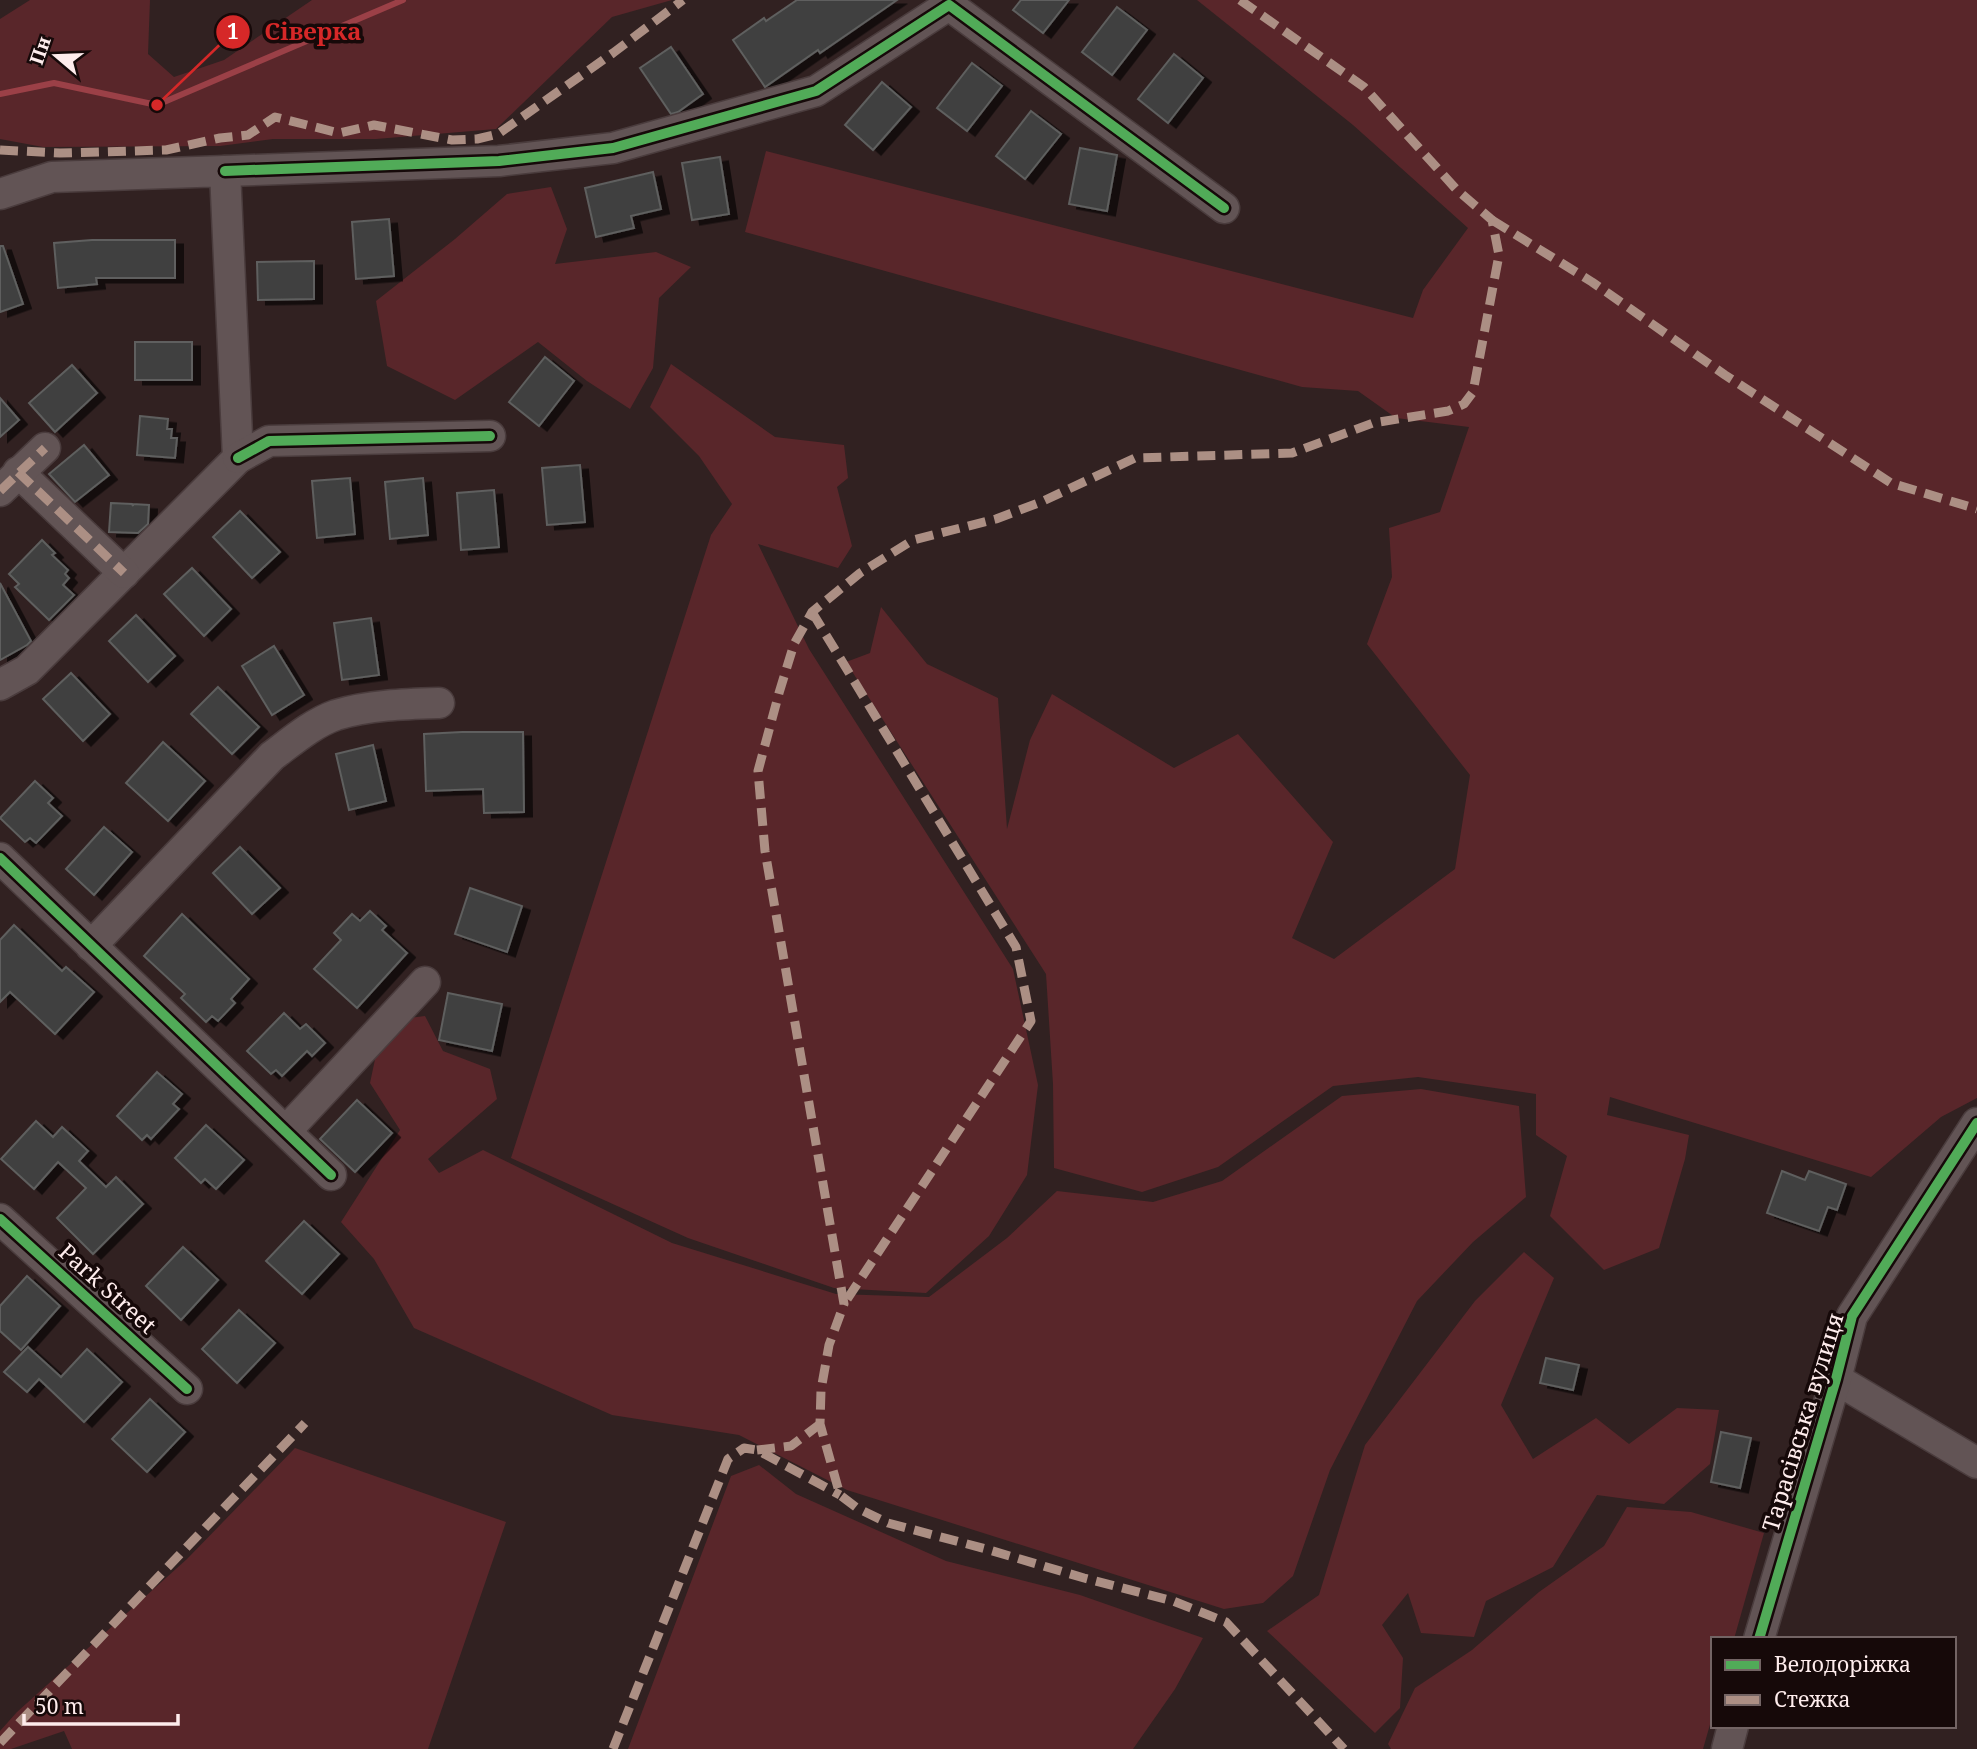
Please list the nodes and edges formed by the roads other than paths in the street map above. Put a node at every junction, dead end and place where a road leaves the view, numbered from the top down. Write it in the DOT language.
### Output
graph roads {
  1 [pos="225,171"];
  2 [pos="0,194"];
  3 [pos="1224,208"];
  4 [pos="490,436"];
  5 [pos="45,447"];
  6 [pos="238,458"];
  7 [pos="9,481"];
  8 [pos="124,573"];
  9 [pos="0,685"];
  10 [pos="439,703"];
  11 [pos="0,858"];
  12 [pos="91,946"];
  13 [pos="425,982"];
  14 [pos="1977,1123"];
  15 [pos="286,1131"];
  16 [pos="331,1175"];
  17 [pos="0,1219"];
  18 [pos="1836,1379"];
  19 [pos="187,1389"];
  20 [pos="1977,1463"];
  21 [pos="1760,1637"];
  22 [pos="1732,1728"];
  23 [pos="1727,1749"];
  1 -- 2 [label="street"];
  1 -- 3 [label="street"];
  1 -- 6 [label="street"];
  4 -- 6 [label="street"];
  5 -- 7 [label="street"];
  6 -- 8 [label="street"];
  7 -- 8 [label="street"];
  8 -- 9 [label="street"];
  10 -- 12 [label="street"];
  11 -- 12 [label="street"];
  12 -- 15 [label="street"];
  13 -- 15 [label="street"];
  14 -- 18 [label="street, Тарасівська вулиця"];
  15 -- 16 [label="street"];
  17 -- 19 [label="street, Park Street"];
  18 -- 20 [label="street"];
  18 -- 21 [label="street, Тарасівська вулиця"];
  22 -- 23 [label="street"];
}
